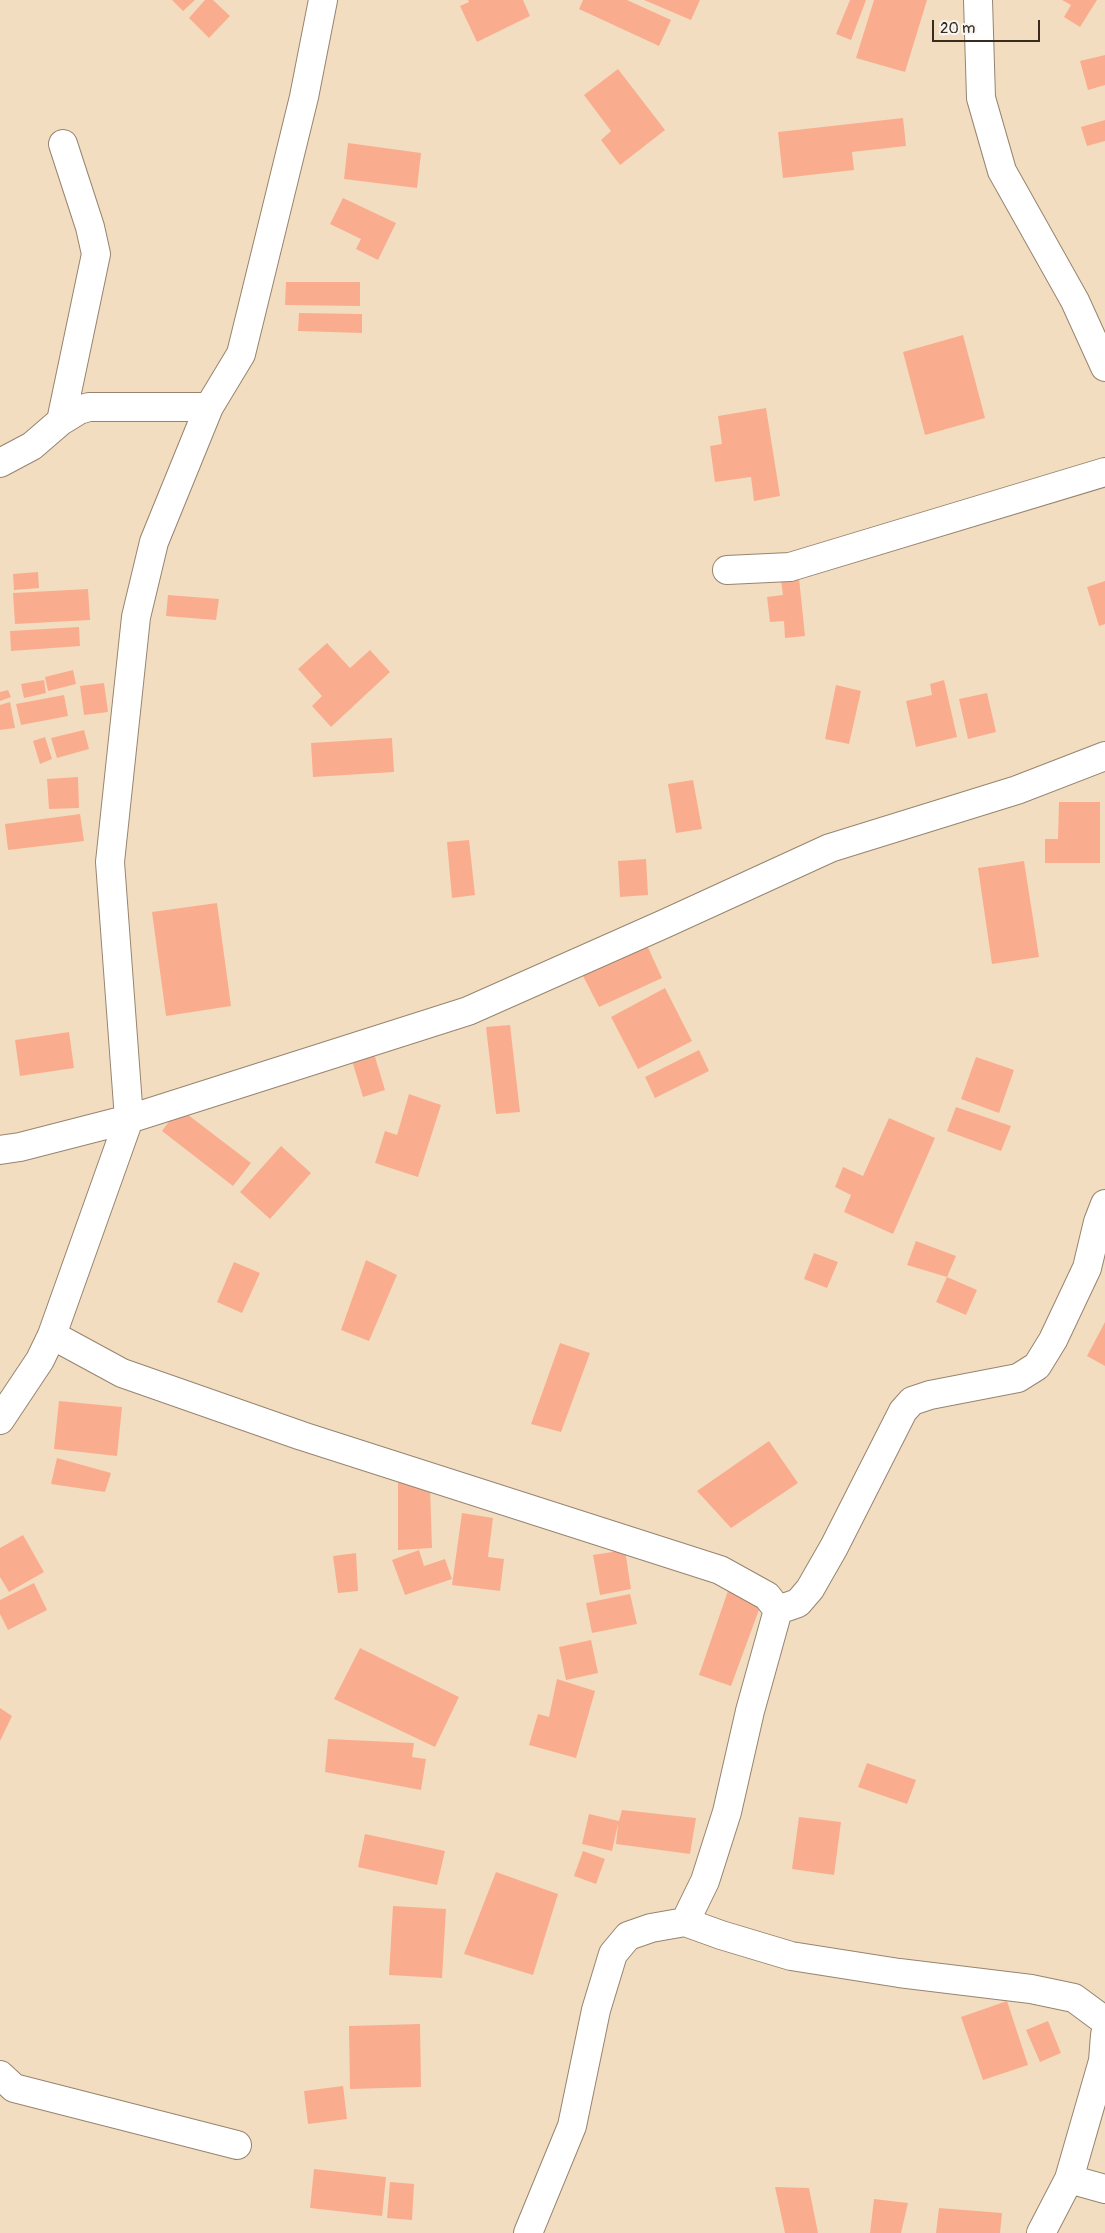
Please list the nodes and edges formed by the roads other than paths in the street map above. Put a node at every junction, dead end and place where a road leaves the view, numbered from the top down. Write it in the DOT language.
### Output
graph roads {
  1 [pos="322,0"];
  2 [pos="978,0"];
  3 [pos="63,144"];
  4 [pos="1105,367"];
  5 [pos="209,407"];
  6 [pos="61,421"];
  7 [pos="0,463"];
  8 [pos="1105,472"];
  9 [pos="728,570"];
  10 [pos="1105,756"];
  11 [pos="129,1119"];
  12 [pos="0,1150"];
  13 [pos="1105,1204"];
  14 [pos="52,1335"];
  15 [pos="0,1420"];
  16 [pos="778,1610"];
  17 [pos="685,1922"];
  18 [pos="1105,2021"];
  19 [pos="1105,2035"];
  20 [pos="0,2075"];
  21 [pos="237,2145"];
  22 [pos="1069,2179"];
  23 [pos="1105,2189"];
  24 [pos="528,2233"];
  25 [pos="1041,2233"];
  1 -- 5 [label="street"];
  2 -- 4 [label="street"];
  3 -- 6 [label="street"];
  5 -- 6 [label="street"];
  5 -- 11 [label="street"];
  6 -- 7 [label="street"];
  8 -- 9 [label="street"];
  10 -- 11 [label="street"];
  11 -- 12 [label="street"];
  11 -- 14 [label="street"];
  13 -- 16 [label="street"];
  14 -- 15 [label="street"];
  14 -- 16 [label="street"];
  16 -- 17 [label="street"];
  17 -- 18 [label="street"];
  17 -- 24 [label="street"];
  19 -- 22 [label="street"];
  20 -- 21 [label="street"];
  22 -- 23 [label="street"];
  22 -- 25 [label="street"];
}
